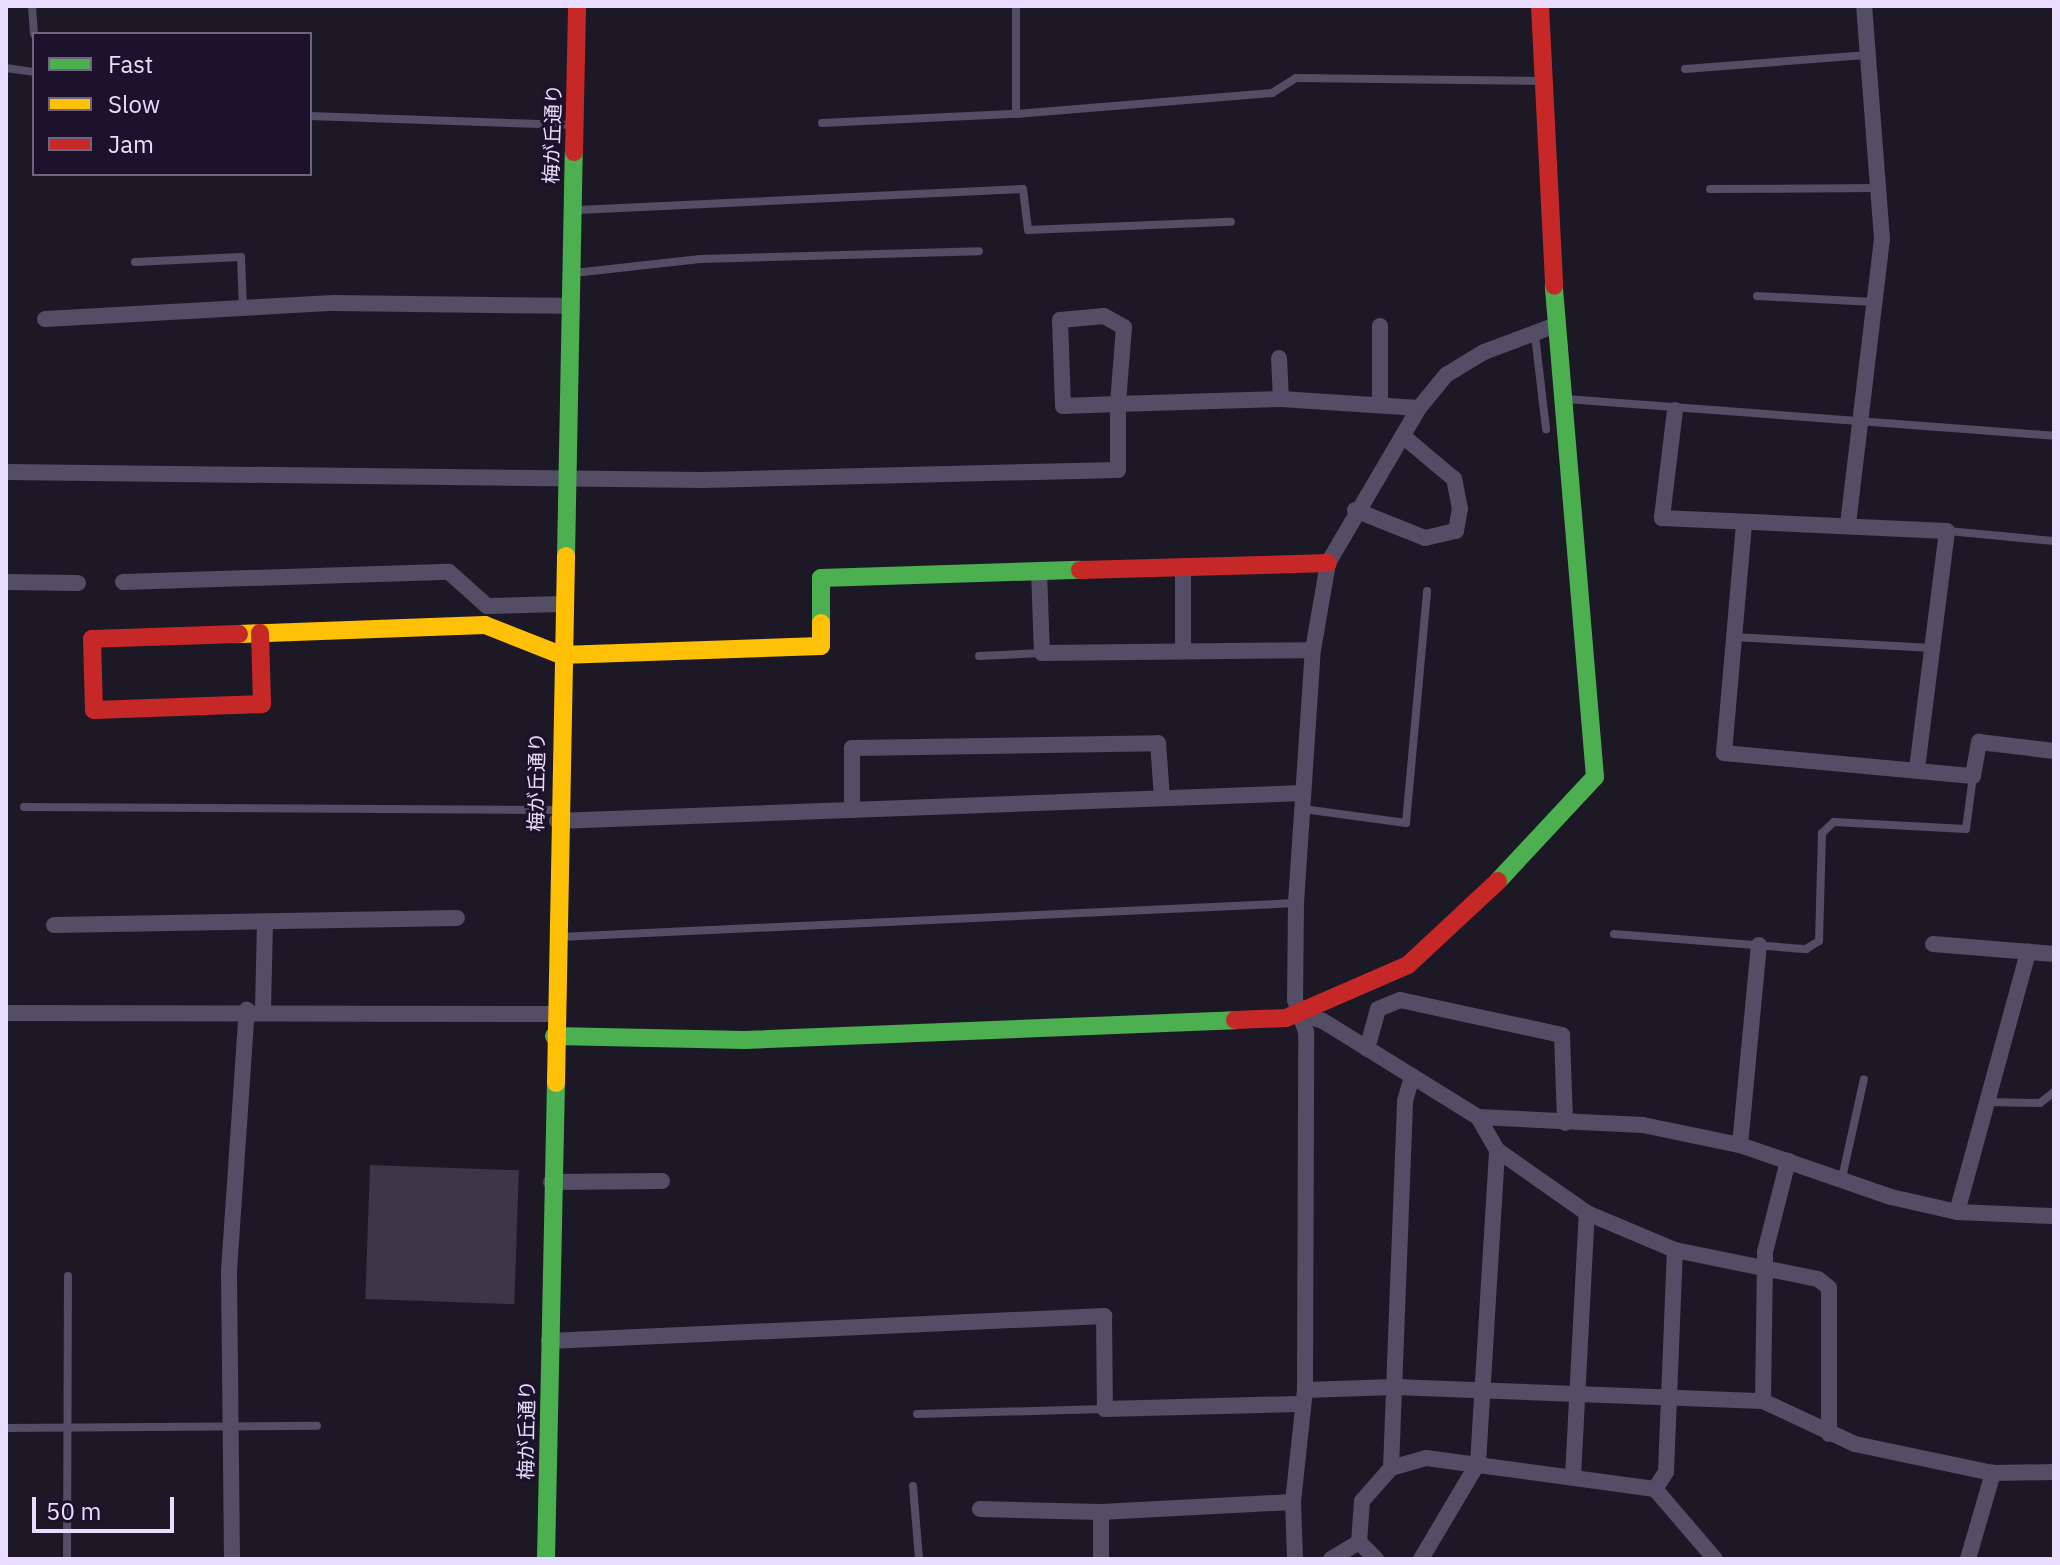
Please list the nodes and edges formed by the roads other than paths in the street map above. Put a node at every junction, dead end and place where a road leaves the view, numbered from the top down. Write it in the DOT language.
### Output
graph roads {
  1 [pos="32,6"];
  2 [pos="577,6"];
  3 [pos="1016,6"];
  4 [pos="1540,6"];
  5 [pos="1864,6"];
  6 [pos="34,32"];
  7 [pos="1868,55"];
  8 [pos="6,68"];
  9 [pos="1685,69"];
  10 [pos="32,72"];
  11 [pos="1545,81"];
  12 [pos="1016,114"];
  13 [pos="312,116"];
  14 [pos="822,123"];
  15 [pos="575,125"];
  16 [pos="1879,188"];
  17 [pos="1710,189"];
  18 [pos="571,210"];
  19 [pos="1231,222"];
  20 [pos="979,251"];
  21 [pos="135,262"];
  22 [pos="570,274"];
  23 [pos="1757,296"];
  24 [pos="1879,302"];
  25 [pos="569,306"];
  26 [pos="243,308"];
  27 [pos="45,319"];
  28 [pos="1556,325"];
  29 [pos="1380,326"];
  30 [pos="1535,335"];
  31 [pos="1279,358"];
  32 [pos="1281,399"];
  33 [pos="1565,399"];
  34 [pos="1118,404"];
  35 [pos="1380,405"];
  36 [pos="1419,408"];
  37 [pos="1675,410"];
  38 [pos="1864,422"];
  39 [pos="1546,429"];
  40 [pos="1403,436"];
  41 [pos="2054,436"];
  42 [pos="6,472"];
  43 [pos="565,480"];
  44 [pos="1355,510"];
  45 [pos="1744,524"];
  46 [pos="1848,524"];
  47 [pos="1947,531"];
  48 [pos="2054,541"];
  49 [pos="1328,563"];
  50 [pos="1183,566"];
  51 [pos="1039,571"];
  52 [pos="6,582"];
  53 [pos="123,582"];
  54 [pos="78,583"];
  55 [pos="1427,591"];
  56 [pos="562,604"];
  57 [pos="260,633"];
  58 [pos="1734,637"];
  59 [pos="1932,648"];
  60 [pos="1183,649"];
  61 [pos="1313,650"];
  62 [pos="1042,653"];
  63 [pos="561,655"];
  64 [pos="979,656"];
  65 [pos="2054,751"];
  66 [pos="1917,770"];
  67 [pos="1973,776"];
  68 [pos="1162,798"];
  69 [pos="1302,801"];
  70 [pos="24,807"];
  71 [pos="852,810"];
  72 [pos="558,815"];
  73 [pos="1296,903"];
  74 [pos="457,918"];
  75 [pos="265,923"];
  76 [pos="54,925"];
  77 [pos="1614,934"];
  78 [pos="555,937"];
  79 [pos="1933,944"];
  80 [pos="1759,945"];
  81 [pos="2028,952"];
  82 [pos="2054,954"];
  83 [pos="255,1010"];
  84 [pos="6,1013"];
  85 [pos="554,1014"];
  86 [pos="1299,1014"];
  87 [pos="554,1036"];
  88 [pos="1367,1049"];
  89 [pos="1412,1076"];
  90 [pos="1864,1079"];
  91 [pos="2054,1092"];
  92 [pos="1986,1102"];
  93 [pos="1478,1117"];
  94 [pos="1565,1123"];
  95 [pos="1740,1145"];
  96 [pos="1497,1150"];
  97 [pos="1788,1161"];
  98 [pos="1842,1178"];
  99 [pos="662,1181"];
  100 [pos="551,1182"];
  101 [pos="1957,1212"];
  102 [pos="1587,1213"];
  103 [pos="2054,1216"];
  104 [pos="1675,1250"];
  105 [pos="1766,1271"];
  106 [pos="68,1276"];
  107 [pos="549,1341"];
  108 [pos="1395,1387"];
  109 [pos="1485,1392"];
  110 [pos="1302,1397"];
  111 [pos="1579,1397"];
  112 [pos="1671,1398"];
  113 [pos="1763,1401"];
  114 [pos="1105,1409"];
  115 [pos="917,1414"];
  116 [pos="67,1426"];
  117 [pos="230,1426"];
  118 [pos="317,1426"];
  119 [pos="6,1428"];
  120 [pos="1829,1434"];
  121 [pos="1478,1463"];
  122 [pos="1391,1468"];
  123 [pos="2054,1472"];
  124 [pos="1993,1473"];
  125 [pos="1573,1476"];
  126 [pos="913,1486"];
  127 [pos="1655,1489"];
  128 [pos="1293,1502"];
  129 [pos="980,1509"];
  130 [pos="1101,1512"];
  131 [pos="1359,1542"];
  132 [pos="67,1559"];
  133 [pos="232,1559"];
  134 [pos="546,1559"];
  135 [pos="919,1559"];
  136 [pos="1101,1559"];
  137 [pos="1295,1559"];
  138 [pos="1331,1559"];
  139 [pos="1376,1559"];
  140 [pos="1421,1559"];
  141 [pos="1715,1559"];
  142 [pos="1968,1559"];
  1 -- 6 [label="lane"];
  2 -- 15 [label="street, 梅が丘通り"];
  3 -- 12 [label="lane"];
  4 -- 11 [label="street"];
  5 -- 7 [label="street"];
  7 -- 9 [label="lane"];
  7 -- 16 [label="street"];
  8 -- 10 [label="lane"];
  11 -- 12 [label="lane"];
  11 -- 28 [label="street"];
  12 -- 14 [label="lane"];
  13 -- 15 [label="lane"];
  15 -- 18 [label="street, 梅が丘通り"];
  16 -- 17 [label="lane"];
  16 -- 24 [label="street"];
  18 -- 19 [label="lane"];
  18 -- 22 [label="street, 梅が丘通り"];
  20 -- 22 [label="lane"];
  21 -- 26 [label="lane"];
  22 -- 25 [label="street, 梅が丘通り"];
  23 -- 24 [label="lane"];
  24 -- 38 [label="street"];
  25 -- 26 [label="street"];
  25 -- 43 [label="street, 梅が丘通り"];
  26 -- 27 [label="street"];
  28 -- 30 [label="street"];
  28 -- 33 [label="street"];
  29 -- 35 [label="street"];
  30 -- 36 [label="street"];
  30 -- 39 [label="lane"];
  31 -- 32 [label="street"];
  32 -- 34 [label="street"];
  32 -- 35 [label="street"];
  33 -- 37 [label="lane"];
  33 -- 86 [label="street"];
  34 -- 34 [label="street"];
  34 -- 43 [label="street"];
  35 -- 36 [label="street"];
  36 -- 40 [label="street"];
  37 -- 38 [label="lane"];
  37 -- 45 [label="street"];
  38 -- 41 [label="lane"];
  38 -- 46 [label="street"];
  40 -- 44 [label="street"];
  40 -- 44 [label="street"];
  42 -- 43 [label="street"];
  43 -- 56 [label="street, 梅が丘通り"];
  44 -- 49 [label="street"];
  45 -- 46 [label="street"];
  45 -- 58 [label="street"];
  46 -- 47 [label="street"];
  47 -- 48 [label="lane"];
  47 -- 59 [label="street"];
  49 -- 50 [label="street"];
  49 -- 61 [label="street"];
  50 -- 51 [label="street"];
  50 -- 60 [label="street"];
  51 -- 62 [label="street"];
  51 -- 63 [label="street"];
  52 -- 54 [label="street"];
  53 -- 56 [label="street"];
  55 -- 69 [label="lane"];
  56 -- 63 [label="street, 梅が丘通り"];
  57 -- 57 [label="street"];
  57 -- 63 [label="street"];
  58 -- 59 [label="lane"];
  58 -- 66 [label="street"];
  59 -- 66 [label="street"];
  60 -- 61 [label="street"];
  60 -- 62 [label="street"];
  61 -- 69 [label="street"];
  62 -- 64 [label="lane"];
  63 -- 72 [label="street, 梅が丘通り"];
  65 -- 67 [label="street"];
  66 -- 67 [label="street"];
  67 -- 80 [label="lane"];
  68 -- 69 [label="street"];
  68 -- 71 [label="street"];
  68 -- 71 [label="street"];
  69 -- 73 [label="street"];
  70 -- 72 [label="lane"];
  71 -- 72 [label="street"];
  72 -- 78 [label="street, 梅が丘通り"];
  73 -- 78 [label="lane"];
  73 -- 86 [label="street"];
  74 -- 75 [label="street"];
  75 -- 76 [label="street"];
  75 -- 83 [label="street"];
  77 -- 80 [label="lane"];
  78 -- 85 [label="street, 梅が丘通り"];
  79 -- 81 [label="street"];
  80 -- 95 [label="street"];
  81 -- 82 [label="street"];
  81 -- 92 [label="street"];
  83 -- 84 [label="street"];
  83 -- 85 [label="street"];
  83 -- 117 [label="street"];
  85 -- 87 [label="street, 梅が丘通り"];
  86 -- 87 [label="street"];
  86 -- 88 [label="street"];
  86 -- 110 [label="street"];
  87 -- 100 [label="street, 梅が丘通り"];
  88 -- 89 [label="street"];
  88 -- 94 [label="street"];
  89 -- 93 [label="street"];
  89 -- 108 [label="street"];
  90 -- 98 [label="lane"];
  91 -- 92 [label="lane"];
  92 -- 101 [label="street"];
  93 -- 94 [label="street"];
  93 -- 96 [label="street"];
  94 -- 95 [label="street"];
  95 -- 97 [label="street"];
  96 -- 102 [label="street"];
  96 -- 109 [label="street"];
  97 -- 98 [label="street"];
  97 -- 105 [label="street"];
  98 -- 101 [label="street"];
  99 -- 100 [label="street"];
  100 -- 107 [label="street, 梅が丘通り"];
  101 -- 103 [label="street"];
  102 -- 104 [label="street"];
  102 -- 111 [label="street"];
  104 -- 105 [label="street"];
  104 -- 112 [label="street"];
  105 -- 113 [label="street"];
  105 -- 120 [label="street"];
  106 -- 116 [label="lane"];
  107 -- 114 [label="street"];
  107 -- 134 [label="street, 梅が丘通り"];
  108 -- 109 [label="street"];
  108 -- 110 [label="street"];
  108 -- 122 [label="street"];
  109 -- 111 [label="street"];
  109 -- 121 [label="street"];
  110 -- 114 [label="street"];
  110 -- 128 [label="street"];
  111 -- 112 [label="street"];
  111 -- 125 [label="street"];
  112 -- 113 [label="street"];
  112 -- 127 [label="street"];
  113 -- 120 [label="street"];
  114 -- 115 [label="lane"];
  116 -- 117 [label="lane"];
  116 -- 119 [label="lane"];
  116 -- 132 [label="lane"];
  117 -- 118 [label="lane"];
  117 -- 133 [label="street"];
  120 -- 124 [label="street"];
  121 -- 122 [label="street"];
  121 -- 125 [label="street"];
  121 -- 140 [label="street"];
  122 -- 131 [label="street"];
  123 -- 124 [label="street"];
  124 -- 142 [label="street"];
  125 -- 127 [label="street"];
  126 -- 135 [label="lane"];
  127 -- 141 [label="street"];
  128 -- 130 [label="street"];
  128 -- 137 [label="street"];
  129 -- 130 [label="street"];
  130 -- 136 [label="street"];
  131 -- 138 [label="street"];
  131 -- 139 [label="street"];
}
